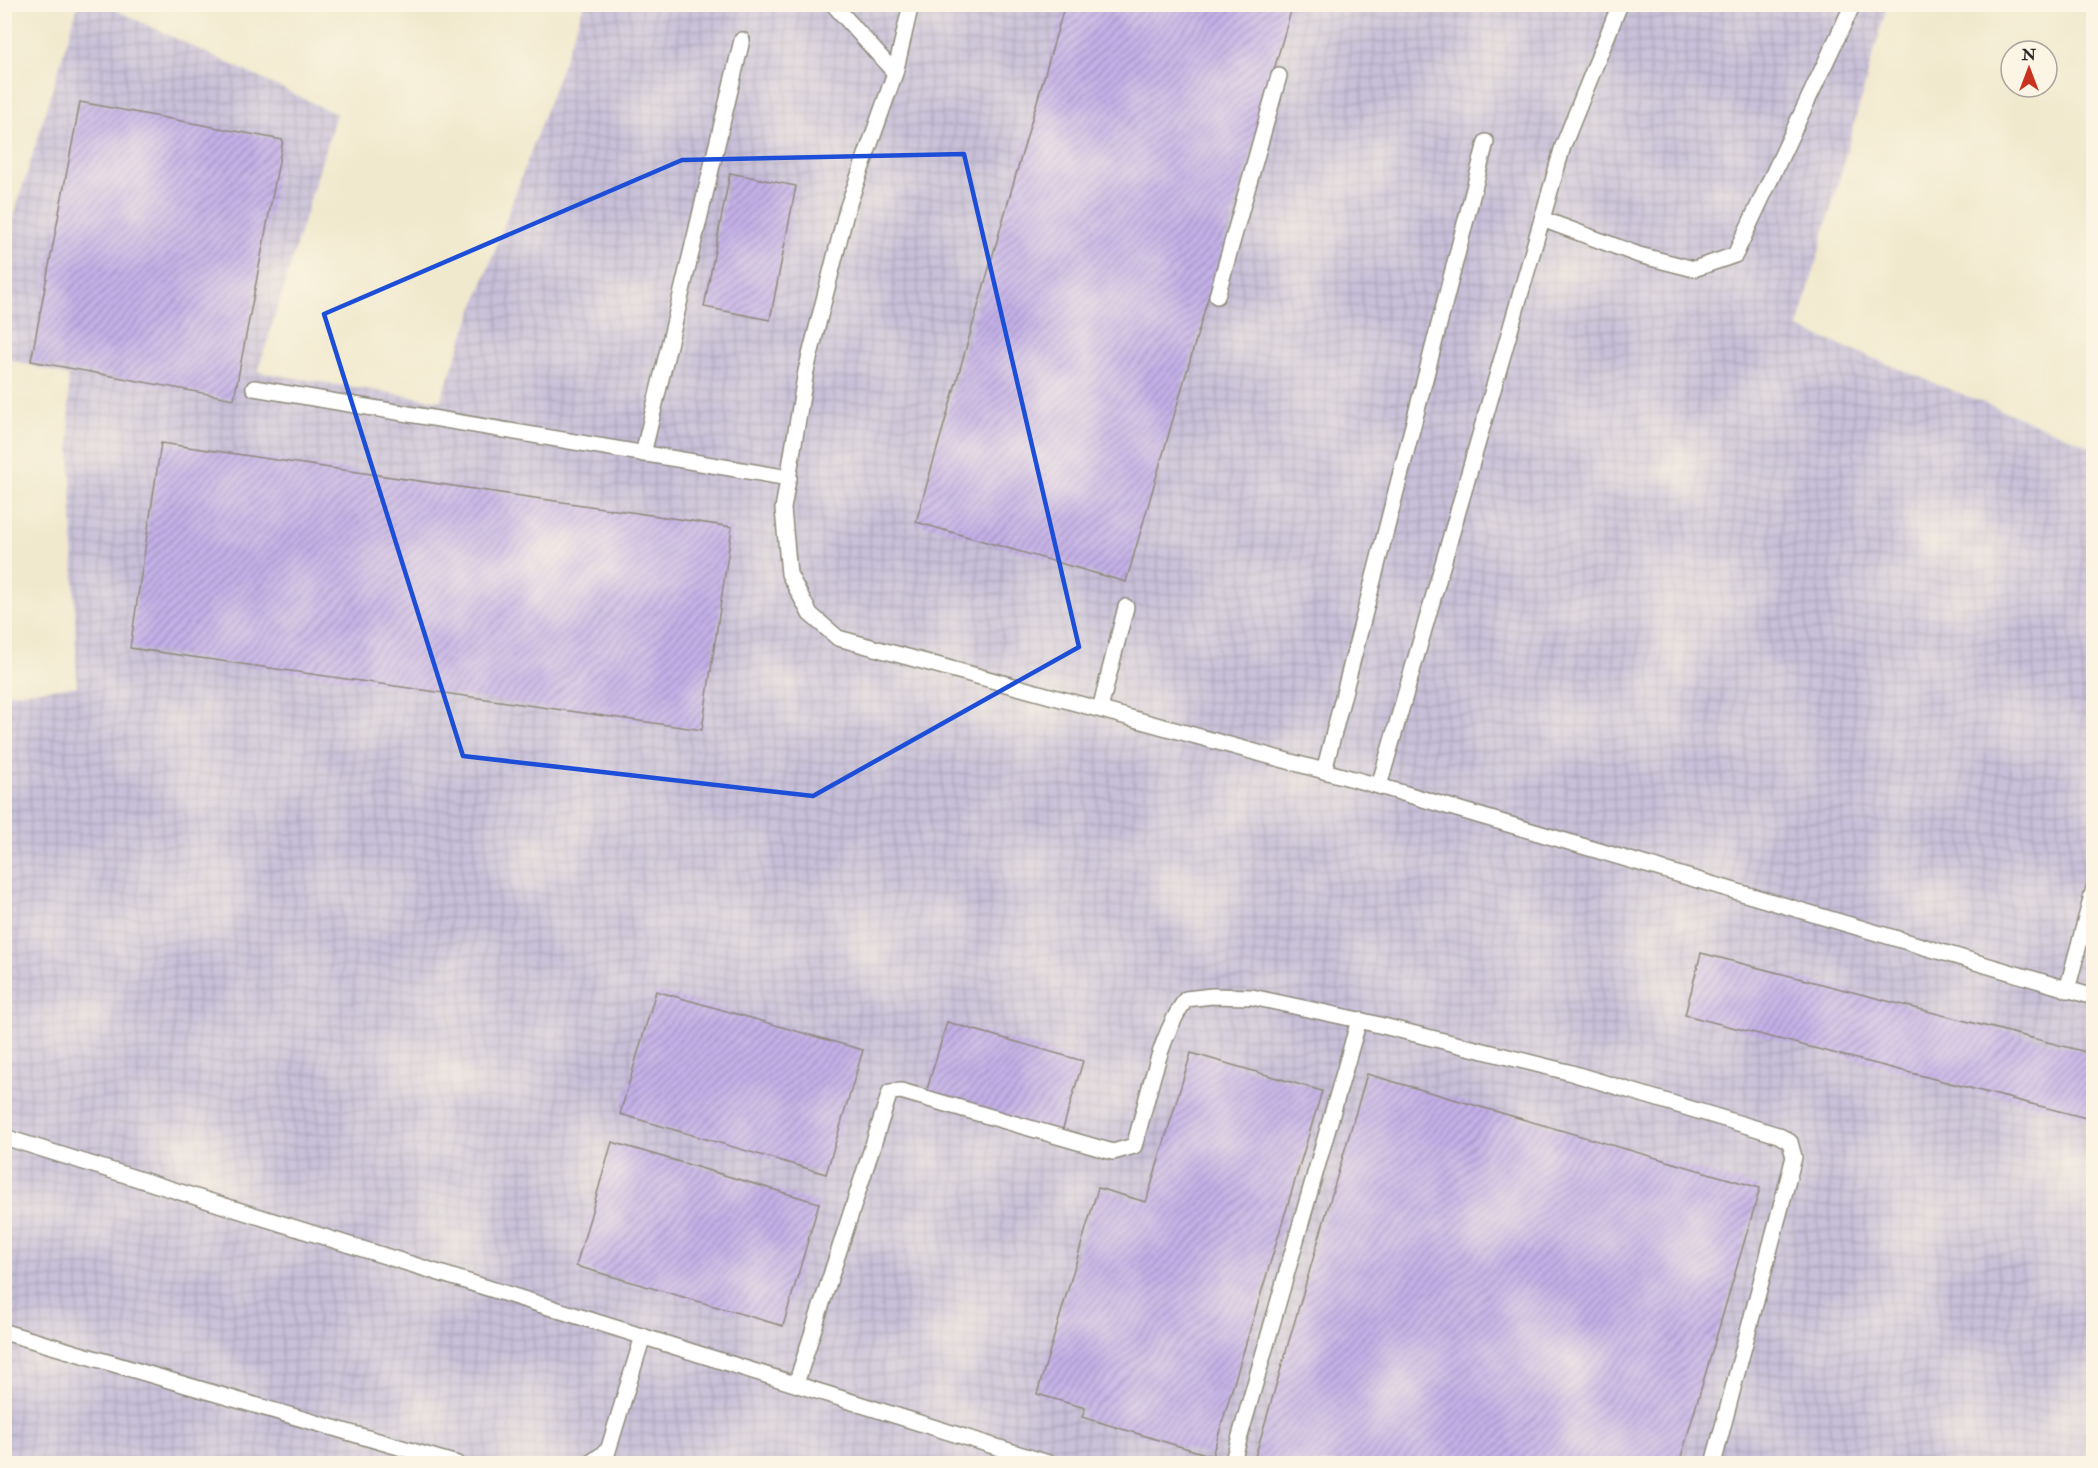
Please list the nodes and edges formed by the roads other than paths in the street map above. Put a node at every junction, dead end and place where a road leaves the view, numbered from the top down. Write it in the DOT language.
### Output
graph roads {
  1 [pos="833,4"];
  2 [pos="911,4"];
  3 [pos="1620,4"];
  4 [pos="1853,4"];
  5 [pos="742,40"];
  6 [pos="895,74"];
  7 [pos="1278,76"];
  8 [pos="1486,142"];
  9 [pos="1542,219"];
  10 [pos="1217,296"];
  11 [pos="254,388"];
  12 [pos="643,454"];
  13 [pos="789,478"];
  14 [pos="1126,607"];
  15 [pos="1100,710"];
  16 [pos="1323,771"];
  17 [pos="1379,786"];
  18 [pos="2094,888"];
  19 [pos="2067,990"];
  20 [pos="2094,997"];
  21 [pos="1359,1020"];
  22 [pos="4,1137"];
  23 [pos="4,1332"];
  24 [pos="643,1336"];
  25 [pos="796,1384"];
  26 [pos="606,1457"];
  27 [pos="458,1464"];
  28 [pos="589,1464"];
  29 [pos="1051,1464"];
  30 [pos="1232,1464"];
  31 [pos="1713,1464"];
  1 -- 6 [label="lane"];
  2 -- 6 [label="lane"];
  3 -- 9 [label="lane"];
  4 -- 9 [label="lane"];
  5 -- 12 [label="lane"];
  6 -- 13 [label="lane"];
  7 -- 10 [label="lane"];
  8 -- 16 [label="lane"];
  9 -- 17 [label="lane"];
  11 -- 12 [label="lane"];
  12 -- 13 [label="lane"];
  13 -- 15 [label="lane"];
  14 -- 15 [label="lane"];
  15 -- 16 [label="lane"];
  16 -- 17 [label="lane"];
  17 -- 19 [label="lane"];
  18 -- 19 [label="lane"];
  19 -- 20 [label="lane"];
  21 -- 25 [label="lane"];
  21 -- 30 [label="lane"];
  21 -- 31 [label="lane"];
  22 -- 24 [label="lane"];
  23 -- 27 [label="lane"];
  24 -- 25 [label="lane"];
  24 -- 26 [label="lane"];
  25 -- 29 [label="lane"];
  26 -- 28 [label="lane"];
}
